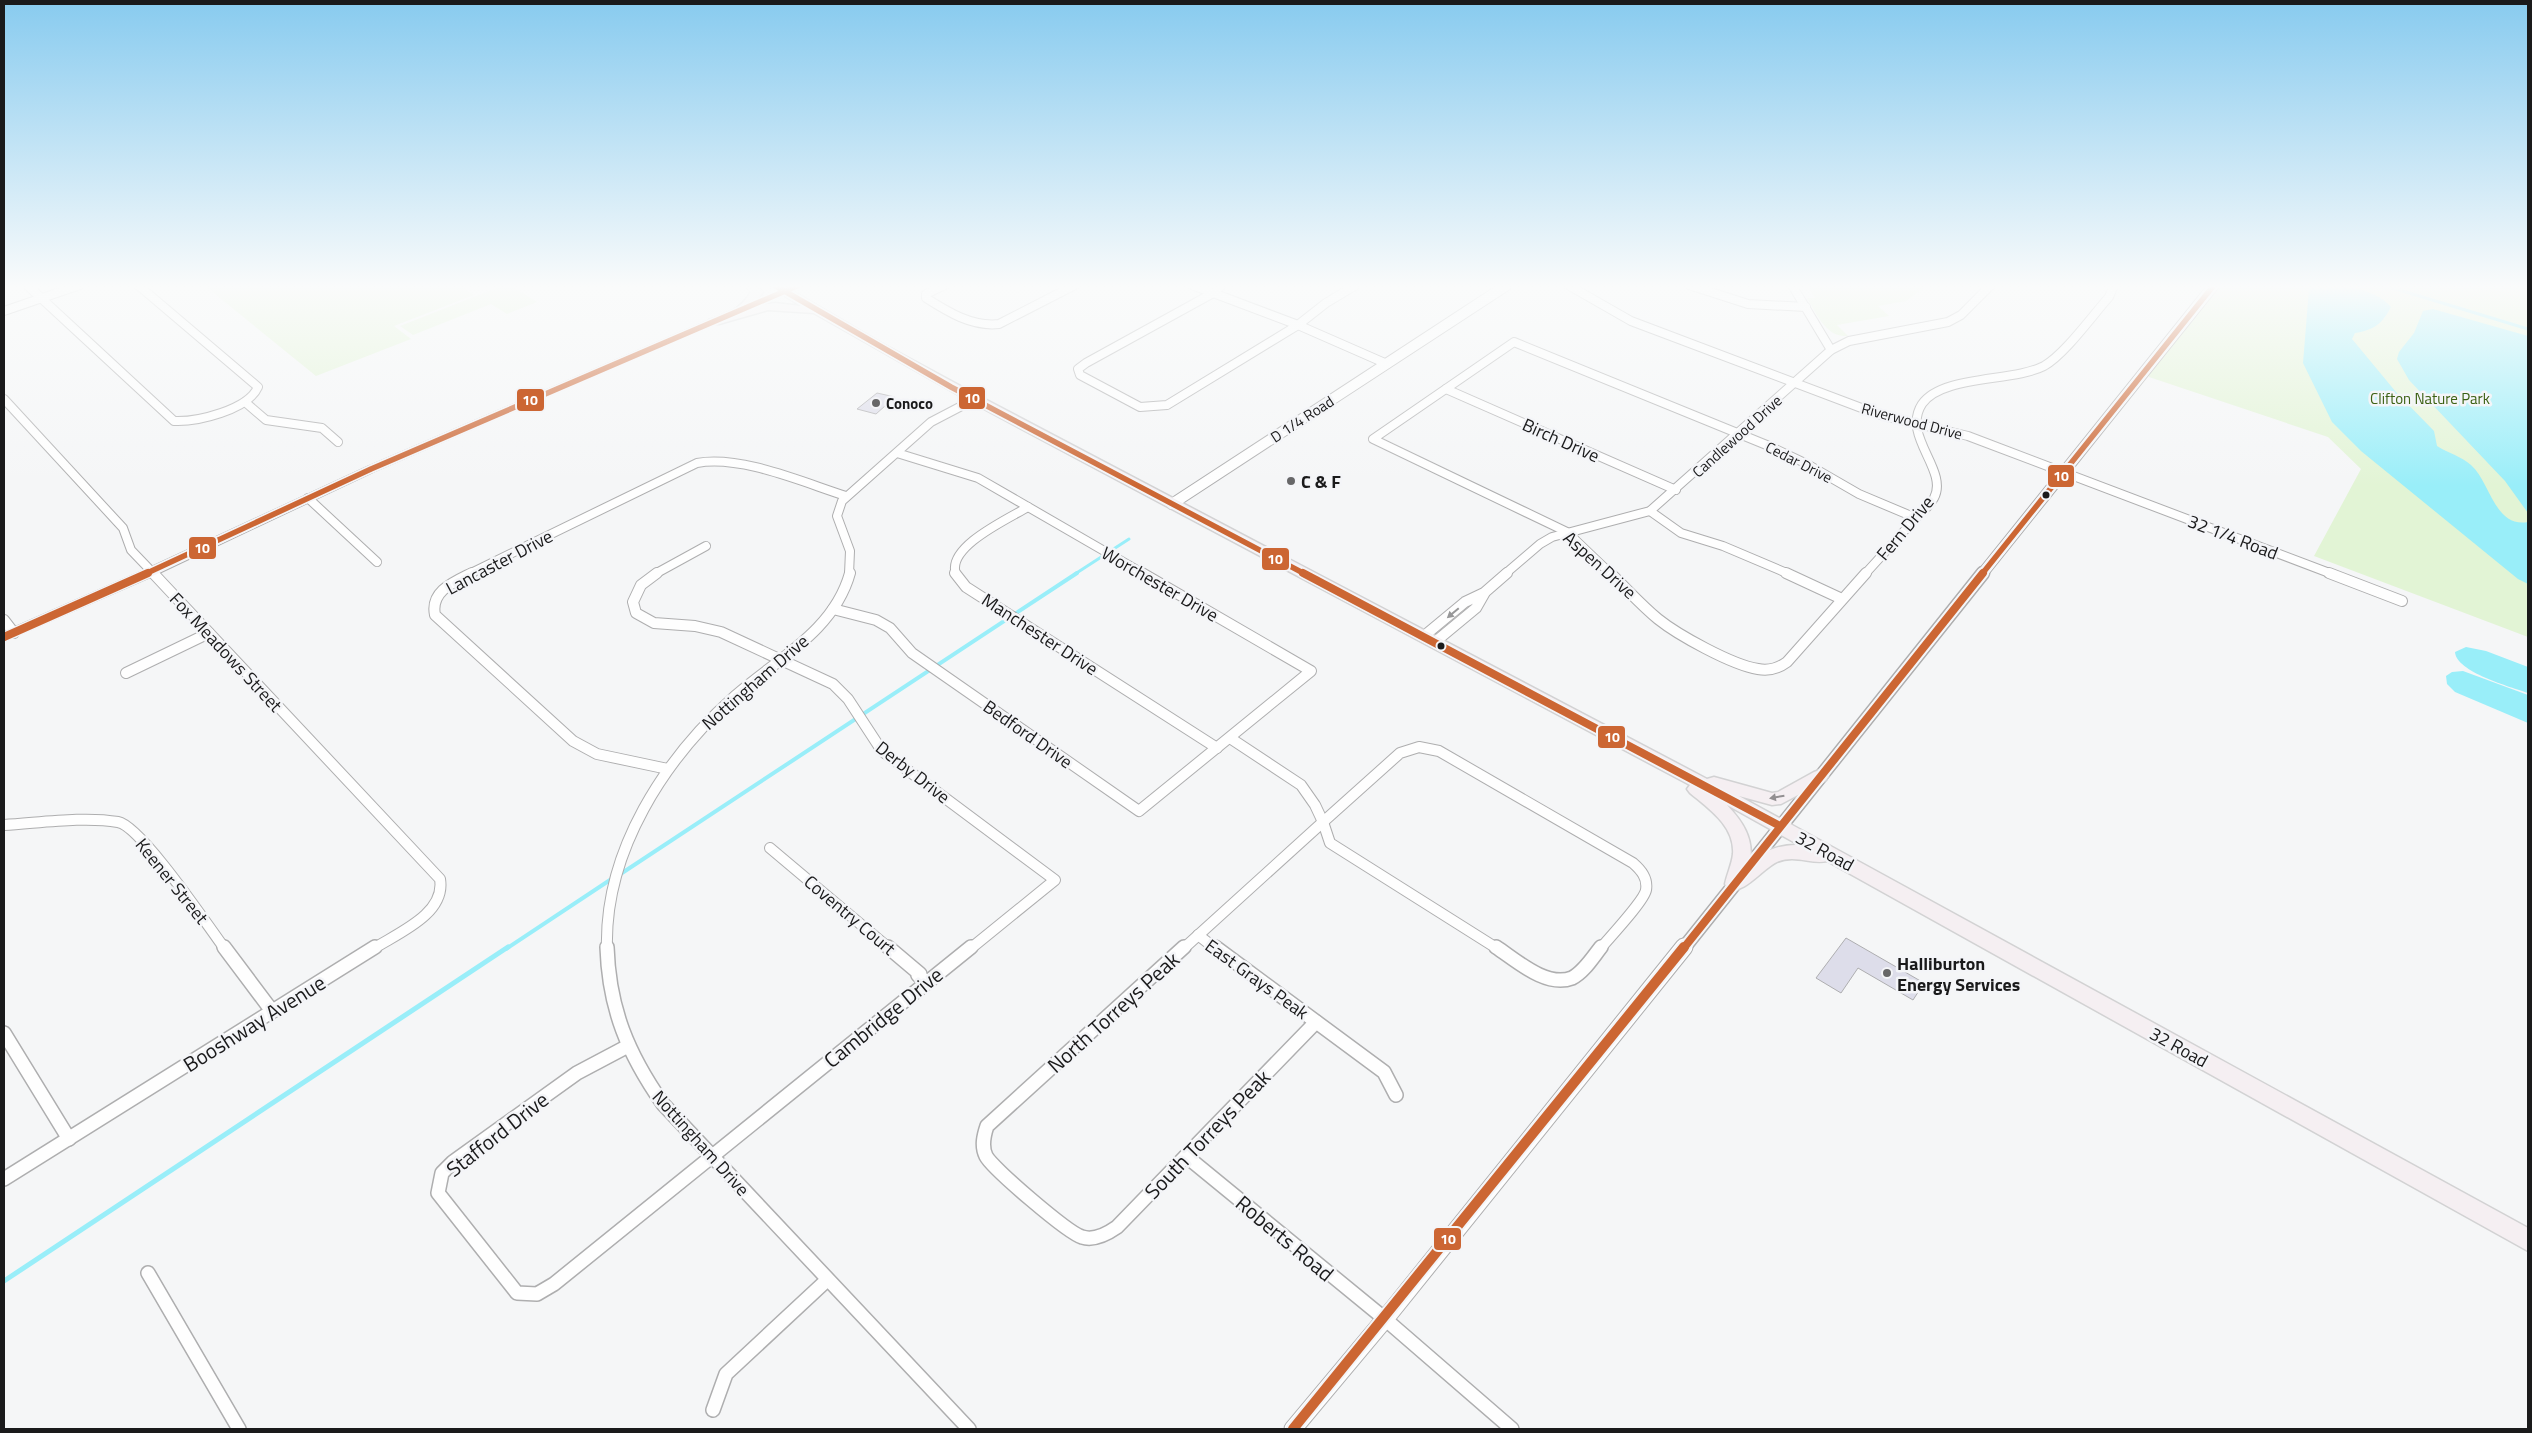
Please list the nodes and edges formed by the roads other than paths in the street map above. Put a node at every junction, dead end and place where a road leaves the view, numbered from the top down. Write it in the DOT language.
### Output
graph roads {
  1 [pos="99,352"];
  2 [pos="217,352"];
  3 [pos="642,352"];
  4 [pos="890,352"];
  5 [pos="1106,352"];
  6 [pos="1253,352"];
  7 [pos="1360,352"];
  8 [pos="1405,352"];
  9 [pos="1500,352"];
  10 [pos="1538,352"];
  11 [pos="1713,352"];
  12 [pos="1829,352"];
  13 [pos="2060,352"];
  14 [pos="2161,352"];
  15 [pos="1387,364"];
  16 [pos="1796,383"];
  17 [pos="1446,389"];
  18 [pos="975,399"];
  19 [pos="4,400"];
  20 [pos="245,402"];
  21 [pos="1918,424"];
  22 [pos="1739,434"];
  23 [pos="338,442"];
  24 [pos="897,453"];
  25 [pos="2065,472"];
  26 [pos="1676,490"];
  27 [pos="846,496"];
  28 [pos="308,498"];
  29 [pos="1172,504"];
  30 [pos="1028,507"];
  31 [pos="1650,511"];
  32 [pos="1916,518"];
  33 [pos="1568,532"];
  34 [pos="706,546"];
  35 [pos="378,562"];
  36 [pos="152,572"];
  37 [pos="1842,599"];
  38 [pos="2402,601"];
  39 [pos="832,609"];
  40 [pos="4,620"];
  41 [pos="209,634"];
  42 [pos="9,635"];
  43 [pos="1430,639"];
  44 [pos="782,660"];
  45 [pos="1767,669"];
  46 [pos="126,673"];
  47 [pos="1230,738"];
  48 [pos="1217,748"];
  49 [pos="668,769"];
  50 [pos="1677,771"];
  51 [pos="1820,776"];
  52 [pos="1324,822"];
  53 [pos="4,826"];
  54 [pos="1780,826"];
  55 [pos="770,848"];
  56 [pos="1857,868"];
  57 [pos="1055,880"];
  58 [pos="1734,884"];
  59 [pos="437,905"];
  60 [pos="1198,935"];
  61 [pos="926,982"];
  62 [pos="272,1012"];
  63 [pos="1316,1022"];
  64 [pos="4,1033"];
  65 [pos="628,1046"];
  66 [pos="1396,1095"];
  67 [pos="69,1139"];
  68 [pos="1186,1156"];
  69 [pos="712,1157"];
  70 [pos="4,1179"];
  71 [pos="1093,1238"];
  72 [pos="2528,1240"];
  73 [pos="148,1273"];
  74 [pos="827,1280"];
  75 [pos="1385,1320"];
  76 [pos="713,1410"];
  77 [pos="239,1429"];
  78 [pos="969,1429"];
  79 [pos="1293,1429"];
  80 [pos="1512,1429"];
  1 -- 20 [label="street"];
  2 -- 20 [label="street"];
  3 -- 28 [label="main road"];
  4 -- 18 [label="main road, 32 Road"];
  5 -- 6 [label="street"];
  7 -- 15 [label="street"];
  8 -- 15 [label="street, D 1/4 Road"];
  9 -- 17 [label="street, Cedar Drive"];
  10 -- 22 [label="street, Cedar Drive"];
  11 -- 16 [label="street, Riverwood Drive"];
  12 -- 16 [label="street, Candlewood Drive"];
  13 -- 21 [label="street, Fern Drive"];
  14 -- 25 [label="street"];
  15 -- 29 [label="street, D 1/4 Road"];
  16 -- 21 [label="street, Riverwood Drive"];
  16 -- 22 [label="street, Candlewood Drive"];
  17 -- 26 [label="street, Birch Drive"];
  17 -- 33 [label="street, Aspen Drive"];
  18 -- 24 [label="street, Nottingham Drive"];
  18 -- 29 [label="main road, 32 Road"];
  19 -- 36 [label="street, Fox Meadows Street"];
  20 -- 23 [label="street"];
  21 -- 25 [label="street, Riverwood Drive"];
  21 -- 32 [label="street, Fern Drive"];
  22 -- 26 [label="street, Candlewood Drive"];
  22 -- 32 [label="street, Cedar Drive"];
  24 -- 27 [label="street, Nottingham Drive"];
  24 -- 30 [label="street, Worchester Drive"];
  25 -- 38 [label="street, 32 1/4 Road"];
  25 -- 51 [label="street"];
  26 -- 31 [label="street, Candlewood Drive"];
  27 -- 39 [label="street, Nottingham Drive"];
  27 -- 49 [label="street, Lancaster Drive"];
  28 -- 35 [label="street"];
  28 -- 36 [label="main road"];
  29 -- 43 [label="main road, 32 Road"];
  30 -- 47 [label="street, Worchester Drive"];
  30 -- 48 [label="street, Manchester Drive"];
  31 -- 33 [label="street, Candlewood Drive"];
  31 -- 37 [label="street"];
  32 -- 37 [label="street, Fern Drive"];
  33 -- 43 [label="street, Candlewood Drive"];
  33 -- 45 [label="street, Aspen Drive"];
  34 -- 44 [label="street, Derby Drive"];
  36 -- 41 [label="street, Fox Meadows Street"];
  36 -- 42 [label="main road"];
  37 -- 45 [label="street, Fern Drive"];
  39 -- 44 [label="street, Nottingham Drive"];
  39 -- 48 [label="street, Bedford Drive"];
  40 -- 42 [label="street"];
  41 -- 46 [label="street"];
  41 -- 59 [label="street, Fox Meadows Street"];
  43 -- 50 [label="main road, 32 Road"];
  44 -- 49 [label="street, Nottingham Drive"];
  44 -- 57 [label="street, Derby Drive"];
  47 -- 48 [label="street, Worchester Drive"];
  47 -- 52 [label="street"];
  49 -- 65 [label="street, Nottingham Drive"];
  51 -- 50 [label="main road, one-way"];
  50 -- 54 [label="main road, 32 Road"];
  50 -- 58 [label="main road"];
  51 -- 54 [label="street"];
  52 -- 52 [label="street, North Torreys Peak"];
  52 -- 60 [label="street, North Torreys Peak"];
  53 -- 62 [label="street, Keener Street"];
  54 -- 56 [label="main road, 32 Road"];
  54 -- 58 [label="street"];
  55 -- 61 [label="street, Coventry Court"];
  56 -- 58 [label="main road"];
  56 -- 72 [label="main road, 32 Road"];
  57 -- 61 [label="street, Cambridge Drive"];
  58 -- 75 [label="street"];
  59 -- 62 [label="street, Booshway Avenue"];
  60 -- 63 [label="street, East Grays Peak"];
  60 -- 71 [label="street, North Torreys Peak"];
  61 -- 69 [label="street, Cambridge Drive"];
  62 -- 67 [label="street, Booshway Avenue"];
  63 -- 66 [label="street, East Grays Peak"];
  63 -- 68 [label="street, South Torreys Peak"];
  64 -- 67 [label="street"];
  65 -- 69 [label="street, Nottingham Drive"];
  65 -- 69 [label="street, Stafford Drive"];
  67 -- 70 [label="street, Booshway Avenue"];
  68 -- 71 [label="street, South Torreys Peak"];
  68 -- 75 [label="street, Roberts Road"];
  69 -- 74 [label="street, Nottingham Drive"];
  73 -- 77 [label="street"];
  74 -- 76 [label="street"];
  74 -- 78 [label="street, Nottingham Drive"];
  75 -- 79 [label="street"];
  75 -- 80 [label="street, Roberts Road"];
}
